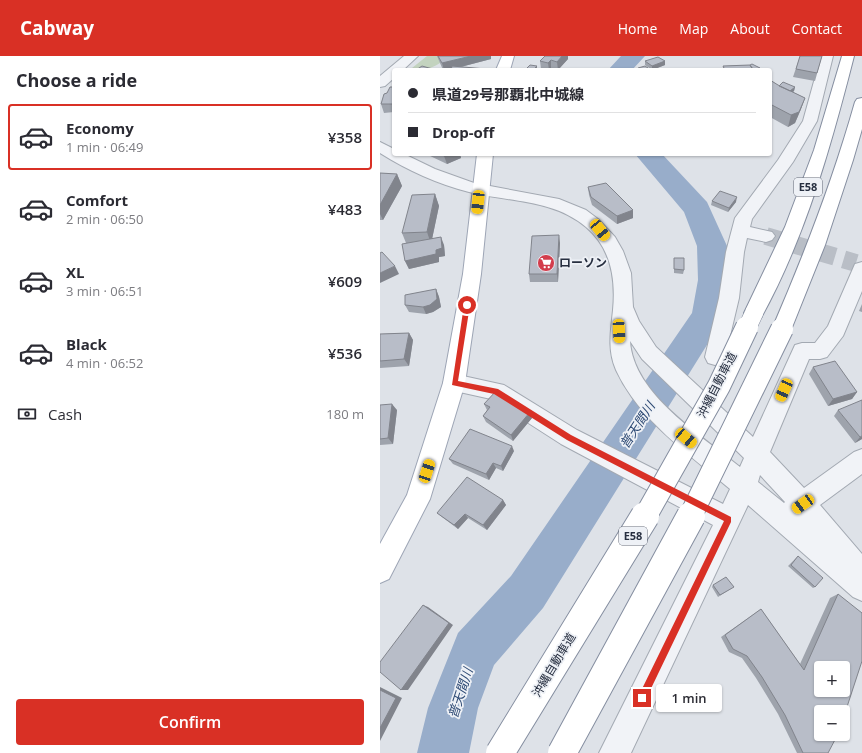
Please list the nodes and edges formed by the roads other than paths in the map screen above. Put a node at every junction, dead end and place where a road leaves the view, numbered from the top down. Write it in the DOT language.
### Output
graph roads {
  1 [pos="412,56"];
  2 [pos="508,56"];
  3 [pos="827,56"];
  4 [pos="848,56"];
  5 [pos="397,68"];
  6 [pos="505,68"];
  7 [pos="392,73"];
  8 [pos="380,83"];
  9 [pos="862,102"];
  10 [pos="380,147"];
  11 [pos="392,154"];
  12 [pos="396,156"];
  13 [pos="485,156"];
  14 [pos="480,190"];
  15 [pos="741,230"];
  16 [pos="766,236"];
  17 [pos="860,266"];
  18 [pos="623,307"];
  19 [pos="715,357"];
  20 [pos="454,383"];
  21 [pos="756,454"];
  22 [pos="862,460"];
  23 [pos="743,485"];
  24 [pos="803,504"];
  25 [pos="783,518"];
  26 [pos="729,520"];
  27 [pos="380,570"];
  28 [pos="862,574"];
  29 [pos="862,588"];
  30 [pos="500,753"];
  31 [pos="562,753"];
  32 [pos="615,753"];
  1 -- 5 [label="street"];
  2 -- 6 [label="main road"];
  3 -- 15 [label="street"];
  4 -- 30 [label="main road, 沖縄自動車道 / E58, bridge"];
  7 -- 8 [label="street"];
  9 -- 31 [label="main road, E58, bridge"];
  10 -- 11 [label="street"];
  12 -- 14 [label="street"];
  13 -- 14 [label="main road"];
  14 -- 18 [label="street"];
  14 -- 20 [label="main road"];
  15 -- 16 [label="street"];
  15 -- 19 [label="street"];
  17 -- 21 [label="street"];
  18 -- 21 [label="street"];
  18 -- 23 [label="street"];
  20 -- 26 [label="street"];
  20 -- 27 [label="main road"];
  21 -- 23 [label="street"];
  21 -- 24 [label="street"];
  22 -- 24 [label="street"];
  23 -- 25 [label="street"];
  23 -- 26 [label="street"];
  24 -- 25 [label="street"];
  24 -- 28 [label="street"];
  25 -- 29 [label="street"];
  26 -- 32 [label="street"];
}
